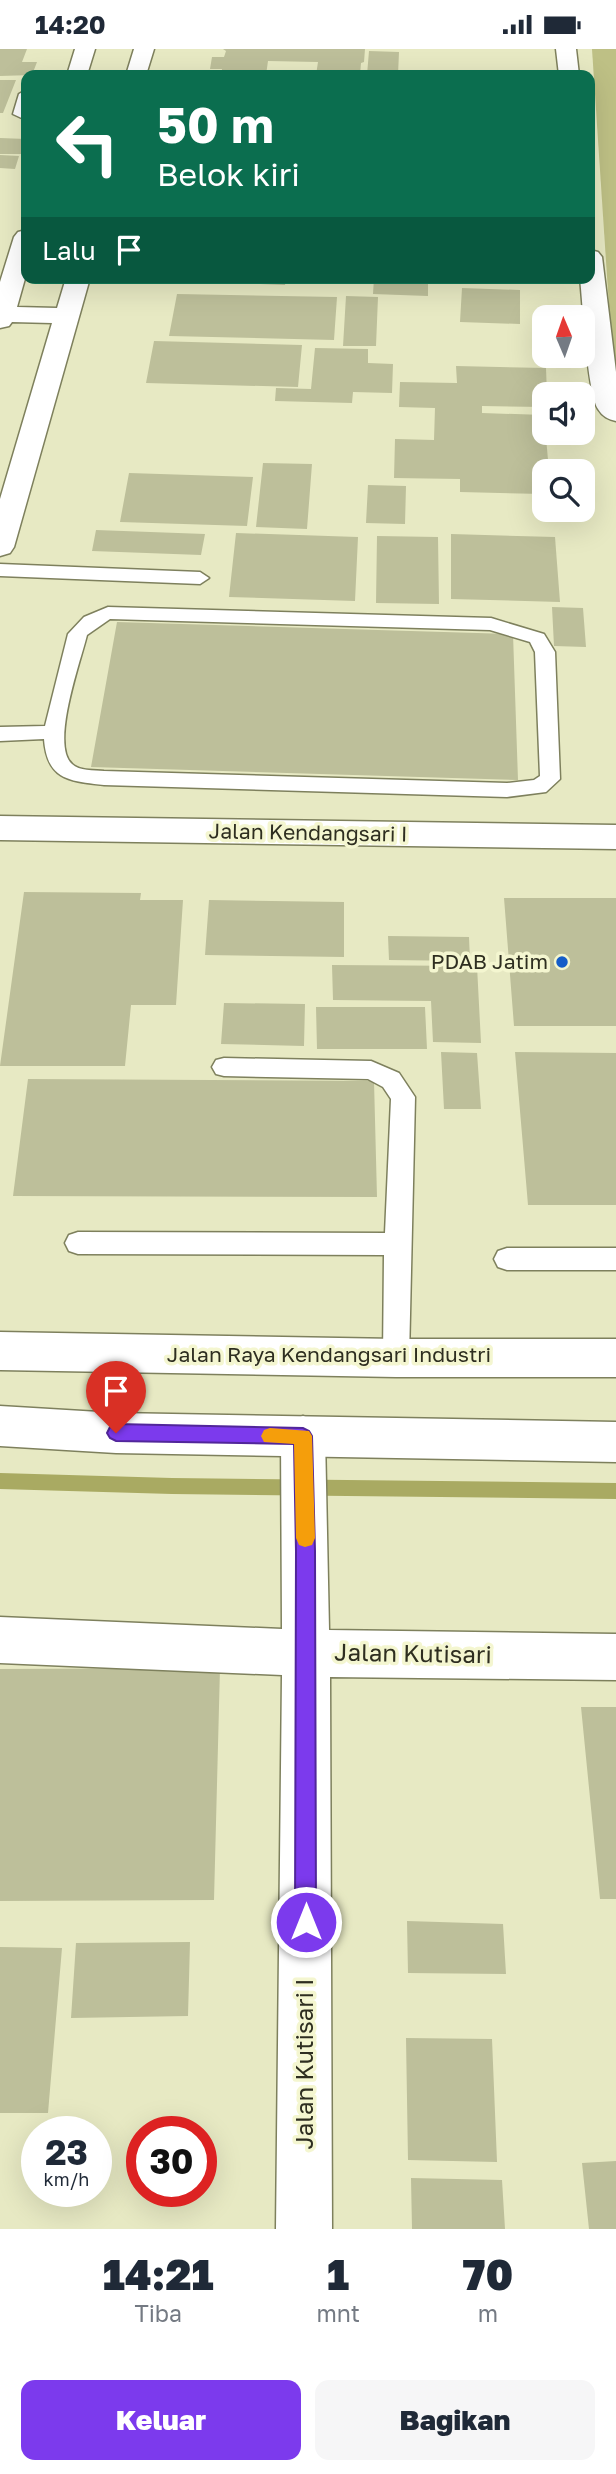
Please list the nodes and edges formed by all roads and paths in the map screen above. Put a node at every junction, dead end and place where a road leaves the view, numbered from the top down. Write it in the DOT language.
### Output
graph roads {
  1 [pos="85,49"];
  2 [pos="144,49"];
  3 [pos="566,49"];
  4 [pos="79,70"];
  5 [pos="138,70"];
  6 [pos="568,70"];
  7 [pos="21,253"];
  8 [pos="76,284"];
  9 [pos="593,284"];
  10 [pos="67,316"];
  11 [pos="1,318"];
  12 [pos="616,413"];
  13 [pos="0,547"];
  14 [pos="0,569"];
  15 [pos="200,577"];
  16 [pos="54,732"];
  17 [pos="0,734"];
  18 [pos="0,828"];
  19 [pos="616,838"];
  20 [pos="224,1067"];
  21 [pos="78,1243"];
  22 [pos="397,1244"];
  23 [pos="507,1259"];
  24 [pos="616,1259"];
  25 [pos="0,1351"];
  26 [pos="396,1358"];
  27 [pos="616,1358"];
  28 [pos="0,1426"];
  29 [pos="616,1442"];
  30 [pos="303,1455"];
  31 [pos="0,1640"];
  32 [pos="304,1653"];
  33 [pos="616,1657"];
  34 [pos="304,2229"];
  1 -- 4 [label="main road"];
  2 -- 5 [label="main road"];
  3 -- 6 [label="main road"];
  7 -- 11 [label="main road"];
  8 -- 10 [label="main road"];
  9 -- 12 [label="main road"];
  10 -- 11 [label="main road"];
  10 -- 13 [label="main road"];
  14 -- 15 [label="lane"];
  16 -- 16 [label="lane"];
  16 -- 17 [label="lane"];
  18 -- 19 [label="main road, Jalan Kendangsari I"];
  20 -- 22 [label="lane"];
  21 -- 22 [label="lane"];
  22 -- 26 [label="lane"];
  23 -- 24 [label="lane"];
  25 -- 26 [label="main road, Jalan Raya Kendangsari Industri"];
  26 -- 27 [label="main road, Jalan Raya Kendangsari Industri"];
  28 -- 30 [label="main road"];
  29 -- 30 [label="main road"];
  30 -- 32 [label="main road, Jalan Kutisari I"];
  31 -- 32 [label="main road, Jalan Kutisari"];
  32 -- 33 [label="main road, Jalan Kutisari"];
  32 -- 34 [label="main road, Jalan Kutisari I"];
}
